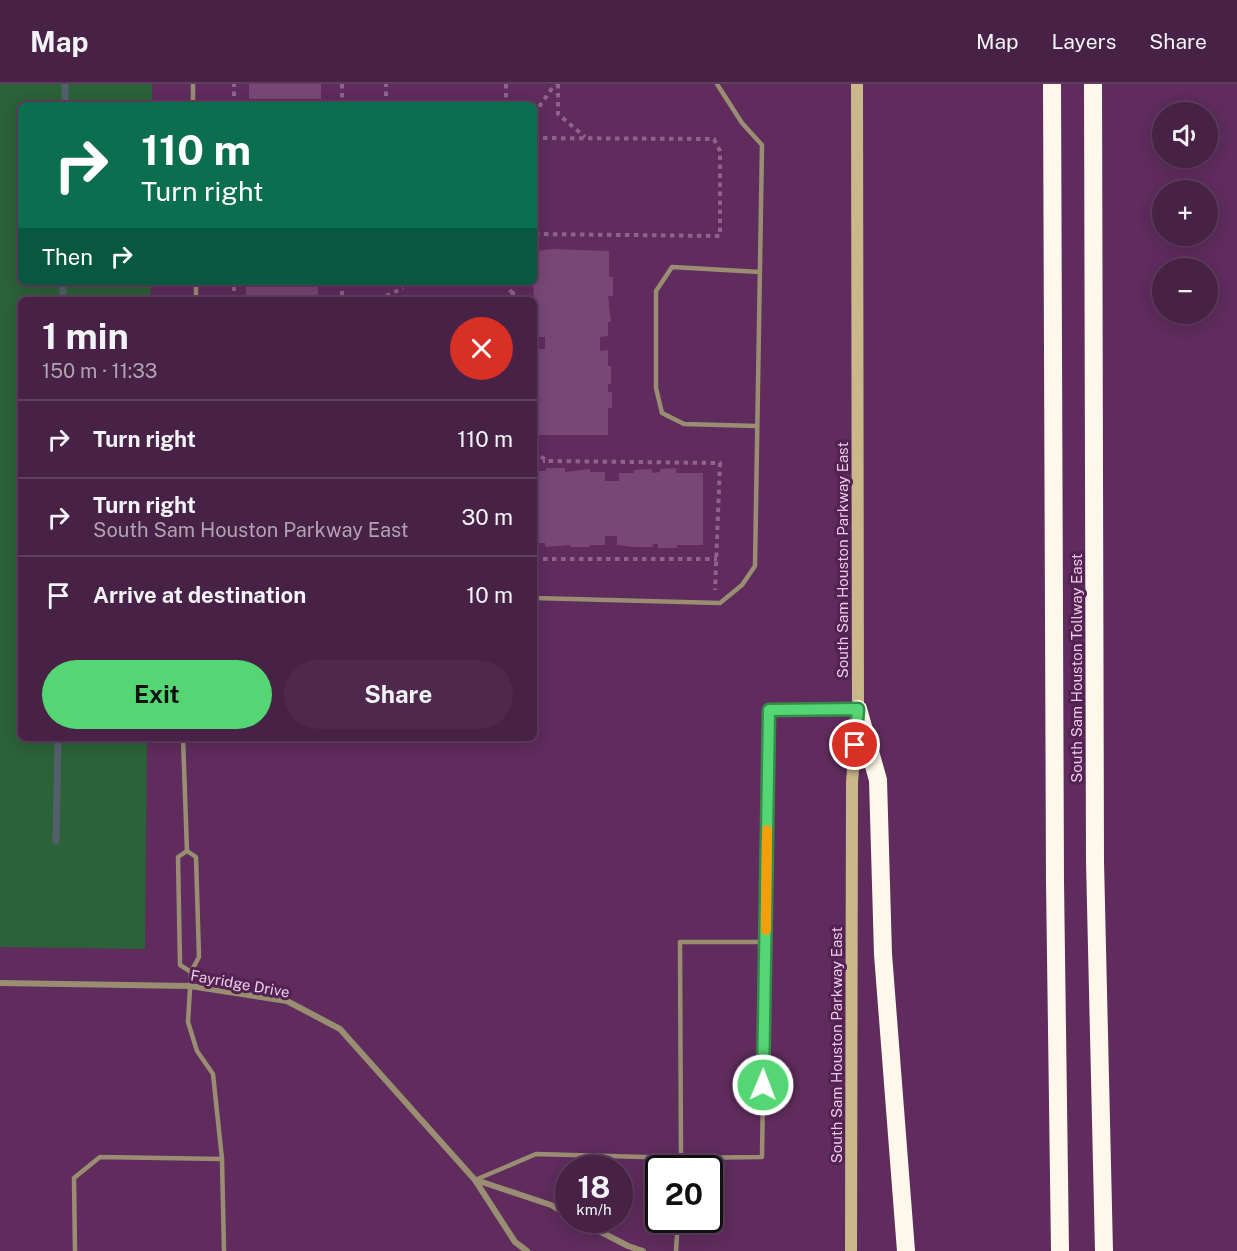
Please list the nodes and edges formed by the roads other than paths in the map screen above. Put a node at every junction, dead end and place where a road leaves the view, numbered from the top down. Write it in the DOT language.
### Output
graph roads {
  1 [pos="193,84"];
  2 [pos="717,84"];
  3 [pos="857,84"];
  4 [pos="1052,84"];
  5 [pos="1094,84"];
  6 [pos="193,102"];
  7 [pos="760,272"];
  8 [pos="757,426"];
  9 [pos="537,598"];
  10 [pos="858,709"];
  11 [pos="183,741"];
  12 [pos="187,851"];
  13 [pos="765,942"];
  14 [pos="191,972"];
  15 [pos="0,983"];
  16 [pos="190,986"];
  17 [pos="681,1155"];
  18 [pos="645,1157"];
  19 [pos="723,1157"];
  20 [pos="222,1159"];
  21 [pos="475,1180"];
  22 [pos="555,1207"];
  23 [pos="603,1233"];
  24 [pos="677,1233"];
  25 [pos="75,1251"];
  26 [pos="224,1251"];
  27 [pos="527,1251"];
  28 [pos="643,1251"];
  29 [pos="676,1251"];
  30 [pos="851,1251"];
  31 [pos="906,1251"];
  32 [pos="1060,1251"];
  33 [pos="1104,1251"];
  1 -- 6 [label="lane"];
  2 -- 7 [label="lane"];
  3 -- 10 [label="main road, South Sam Houston Parkway East"];
  4 -- 32 [label="highway, South Sam Houston Tollway East"];
  5 -- 33 [label="highway, South Sam Houston Tollway East"];
  7 -- 8 [label="lane"];
  7 -- 8 [label="lane"];
  8 -- 9 [label="lane"];
  10 -- 13 [label="lane"];
  10 -- 30 [label="main road, South Sam Houston Parkway East"];
  10 -- 31 [label="highway"];
  11 -- 12 [label="lane"];
  12 -- 14 [label="lane"];
  12 -- 14 [label="lane"];
  13 -- 17 [label="lane"];
  13 -- 19 [label="lane"];
  14 -- 16 [label="lane"];
  15 -- 16 [label="street, Fayridge Drive"];
  16 -- 20 [label="lane"];
  16 -- 21 [label="street, Fayridge Drive"];
  18 -- 21 [label="lane"];
  20 -- 25 [label="lane"];
  20 -- 26 [label="lane"];
  21 -- 22 [label="street, Fayridge Drive"];
  21 -- 27 [label="street, Fayridge Drive"];
  23 -- 28 [label="street"];
  24 -- 29 [label="lane"];
}
